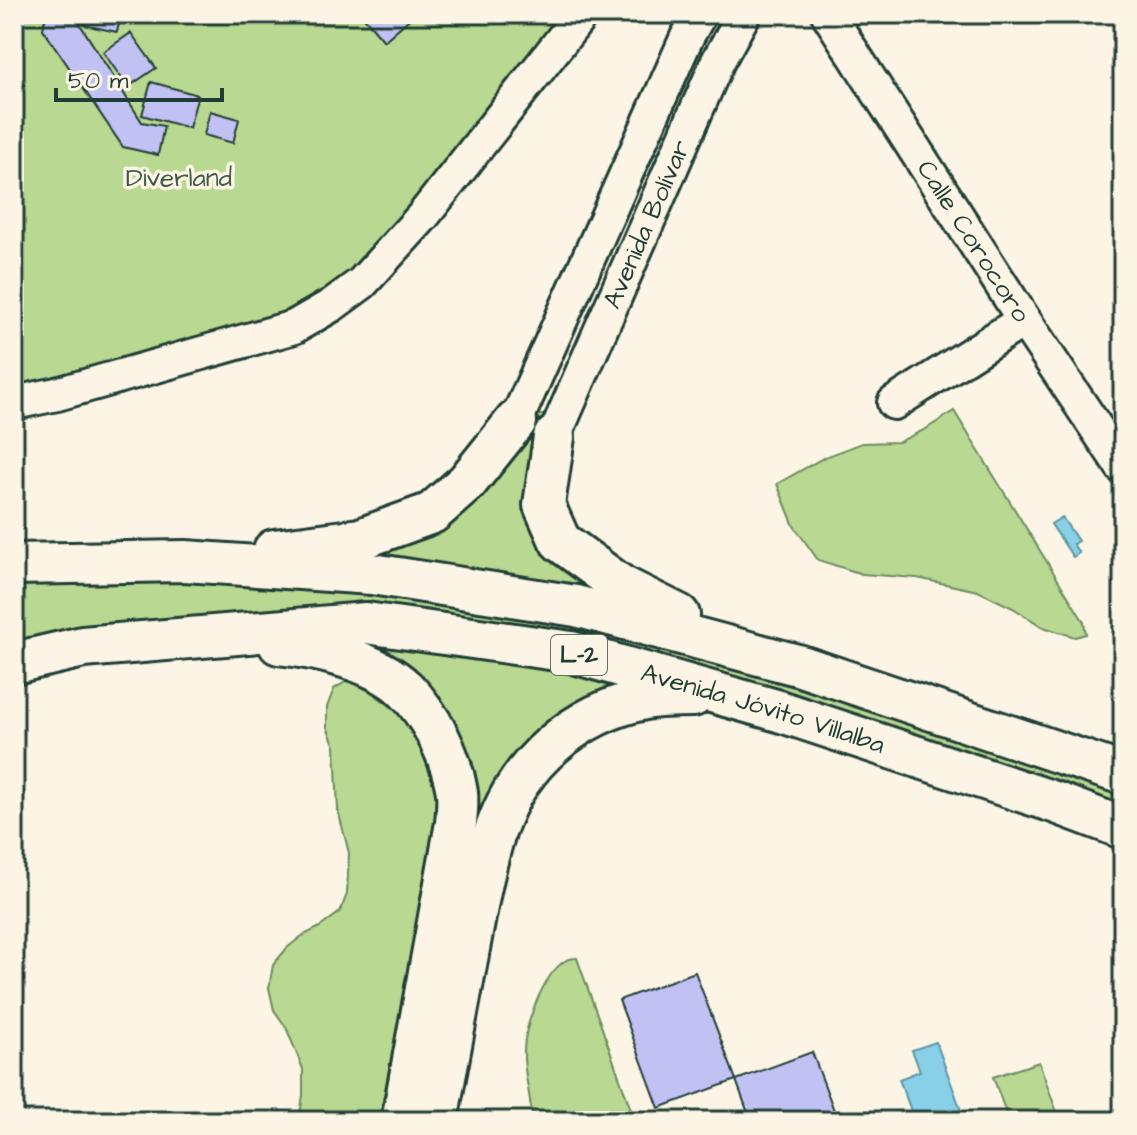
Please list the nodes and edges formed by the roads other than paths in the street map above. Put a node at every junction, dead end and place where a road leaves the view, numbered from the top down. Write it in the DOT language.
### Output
graph roads {
  1 [pos="582,14"];
  2 [pos="700,14"];
  3 [pos="744,14"];
  4 [pos="828,14"];
  5 [pos="1024,320"];
  6 [pos="14,403"];
  7 [pos="894,403"];
  8 [pos="516,421"];
  9 [pos="554,437"];
  10 [pos="1123,468"];
  11 [pos="185,561"];
  12 [pos="14,564"];
  13 [pos="191,638"];
  14 [pos="14,663"];
  15 [pos="801,666"];
  16 [pos="725,696"];
  17 [pos="1123,774"];
  18 [pos="1123,828"];
  19 [pos="402,1121"];
  20 [pos="437,1121"];
  1 -- 6 [label="street"];
  2 -- 8 [label="street, Avenida Bolívar / L-2"];
  3 -- 9 [label="street, Avenida Bolívar / L-2"];
  4 -- 5 [label="street, Calle Corocoro"];
  5 -- 7 [label="street"];
  5 -- 10 [label="street, Calle Corocoro"];
  8 -- 11 [label="main road, L-2"];
  9 -- 15 [label="main road, L-2"];
  11 -- 12 [label="main road, Avenida Jóvito Villalba / L-2"];
  11 -- 15 [label="main road, Avenida Jóvito Villalba / L-2"];
  13 -- 14 [label="main road, Avenida Jóvito Villalba / L-2"];
  13 -- 16 [label="main road, Avenida Jóvito Villalba / L-2"];
  13 -- 19 [label="main road, L-2"];
  15 -- 17 [label="main road, Avenida Jóvito Villalba / L-2"];
  16 -- 18 [label="main road, Avenida Jóvito Villalba / L-2"];
  16 -- 20 [label="main road, L-2"];
}
